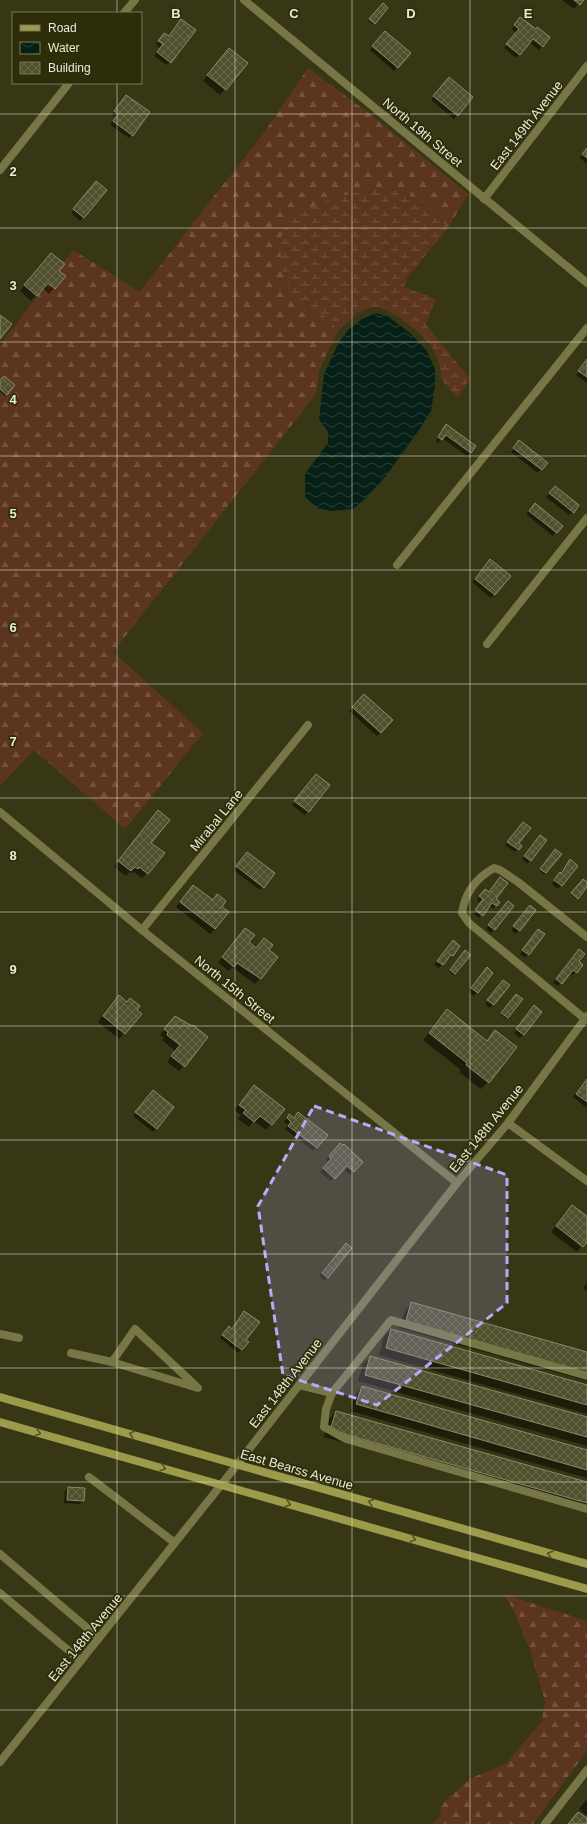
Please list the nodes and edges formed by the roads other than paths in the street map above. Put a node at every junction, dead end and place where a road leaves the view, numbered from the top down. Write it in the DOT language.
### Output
graph roads {
  1 [pos="135,0"];
  2 [pos="244,0"];
  3 [pos="125,12"];
  4 [pos="587,66"];
  5 [pos="68,84"];
  6 [pos="0,170"];
  7 [pos="484,199"];
  8 [pos="587,282"];
  9 [pos="587,328"];
  10 [pos="587,518"];
  11 [pos="397,565"];
  12 [pos="487,644"];
  13 [pos="308,725"];
  14 [pos="0,812"];
  15 [pos="142,930"];
  16 [pos="587,937"];
  17 [pos="586,1018"];
  18 [pos="508,1123"];
  19 [pos="587,1181"];
  20 [pos="457,1183"];
  21 [pos="0,1334"];
  22 [pos="20,1338"];
  23 [pos="71,1353"];
  24 [pos="112,1362"];
  25 [pos="587,1376"];
  26 [pos="299,1385"];
  27 [pos="332,1393"];
  28 [pos="0,1397"];
  29 [pos="0,1422"];
  30 [pos="237,1464"];
  31 [pos="89,1476"];
  32 [pos="221,1485"];
  33 [pos="587,1508"];
  34 [pos="175,1543"];
  35 [pos="0,1554"];
  36 [pos="587,1564"];
  37 [pos="587,1589"];
  38 [pos="0,1593"];
  39 [pos="99,1638"];
  40 [pos="81,1661"];
  41 [pos="0,1762"];
  42 [pos="587,1770"];
  43 [pos="545,1824"];
  1 -- 3 [label="street"];
  2 -- 7 [label="street, North 19th Street"];
  4 -- 7 [label="street, East 149th Avenue"];
  5 -- 6 [label="street"];
  7 -- 8 [label="street, North 19th Street"];
  9 -- 11 [label="street"];
  10 -- 12 [label="street"];
  13 -- 15 [label="street, Mirabal Lane"];
  14 -- 15 [label="street, North 15th Street"];
  15 -- 20 [label="street, North 15th Street"];
  16 -- 17 [label="street"];
  17 -- 18 [label="street, East 148th Avenue"];
  18 -- 19 [label="street"];
  18 -- 20 [label="street, East 148th Avenue"];
  20 -- 26 [label="street, East 148th Avenue"];
  21 -- 22 [label="street"];
  23 -- 24 [label="street"];
  24 -- 24 [label="street"];
  25 -- 27 [label="street"];
  26 -- 27 [label="street"];
  26 -- 30 [label="street, East 148th Avenue"];
  27 -- 33 [label="street"];
  30 -- 28 [label="main road, East Bearss Avenue, one-way"];
  29 -- 32 [label="main road, one-way"];
  30 -- 32 [label="street, East 148th Avenue"];
  36 -- 30 [label="main road, East Bearss Avenue, one-way"];
  31 -- 34 [label="street"];
  32 -- 34 [label="street, East 148th Avenue"];
  32 -- 37 [label="main road, one-way"];
  34 -- 39 [label="street, East 148th Avenue"];
  35 -- 39 [label="street"];
  38 -- 40 [label="street"];
  39 -- 40 [label="street, East 148th Avenue"];
  40 -- 41 [label="street, East 148th Avenue"];
  42 -- 43 [label="street"];
}
